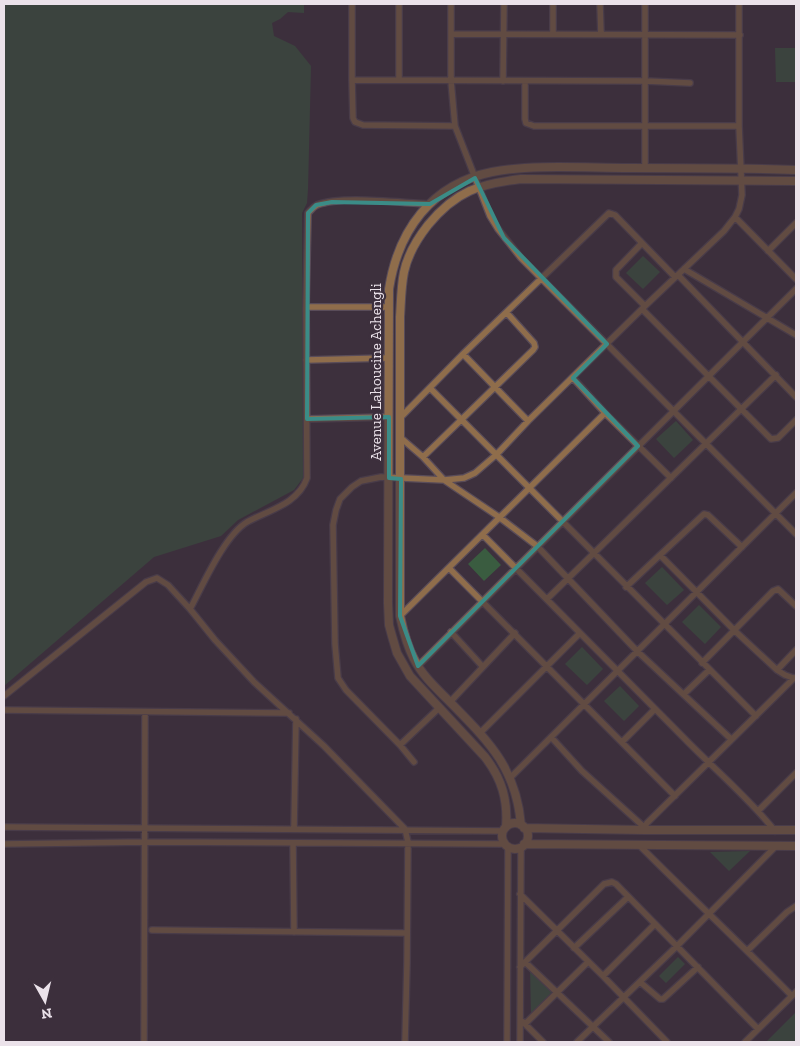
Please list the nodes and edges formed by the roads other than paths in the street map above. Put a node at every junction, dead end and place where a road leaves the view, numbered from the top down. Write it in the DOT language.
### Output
graph roads {
  1 [pos="352,4"];
  2 [pos="400,4"];
  3 [pos="452,4"];
  4 [pos="504,4"];
  5 [pos="553,4"];
  6 [pos="600,4"];
  7 [pos="645,4"];
  8 [pos="739,4"];
  9 [pos="452,34"];
  10 [pos="504,34"];
  11 [pos="553,34"];
  12 [pos="601,34"];
  13 [pos="645,35"];
  14 [pos="740,35"];
  15 [pos="352,80"];
  16 [pos="399,80"];
  17 [pos="451,81"];
  18 [pos="503,81"];
  19 [pos="525,81"];
  20 [pos="646,81"];
  21 [pos="690,83"];
  22 [pos="644,125"];
  23 [pos="455,126"];
  24 [pos="739,126"];
  25 [pos="645,168"];
  26 [pos="740,169"];
  27 [pos="796,170"];
  28 [pos="474,178"];
  29 [pos="740,180"];
  30 [pos="796,181"];
  31 [pos="478,187"];
  32 [pos="430,204"];
  33 [pos="735,217"];
  34 [pos="796,224"];
  35 [pos="642,243"];
  36 [pos="768,251"];
  37 [pos="684,269"];
  38 [pos="676,276"];
  39 [pos="541,278"];
  40 [pos="796,279"];
  41 [pos="796,289"];
  42 [pos="306,307"];
  43 [pos="388,307"];
  44 [pos="643,308"];
  45 [pos="507,313"];
  46 [pos="768,318"];
  47 [pos="796,335"];
  48 [pos="744,341"];
  49 [pos="607,344"];
  50 [pos="463,354"];
  51 [pos="388,358"];
  52 [pos="306,360"];
  53 [pos="776,375"];
  54 [pos="708,376"];
  55 [pos="573,378"];
  56 [pos="496,386"];
  57 [pos="430,388"];
  58 [pos="796,397"];
  59 [pos="741,410"];
  60 [pos="675,411"];
  61 [pos="605,413"];
  62 [pos="389,417"];
  63 [pos="400,418"];
  64 [pos="306,419"];
  65 [pos="461,419"];
  66 [pos="796,420"];
  67 [pos="528,421"];
  68 [pos="401,438"];
  69 [pos="707,444"];
  70 [pos="638,446"];
  71 [pos="497,454"];
  72 [pos="423,457"];
  73 [pos="389,478"];
  74 [pos="671,478"];
  75 [pos="401,479"];
  76 [pos="444,480"];
  77 [pos="529,487"];
  78 [pos="796,493"];
  79 [pos="776,514"];
  80 [pos="500,517"];
  81 [pos="562,520"];
  82 [pos="483,534"];
  83 [pos="796,534"];
  84 [pos="537,546"];
  85 [pos="742,547"];
  86 [pos="594,554"];
  87 [pos="660,555"];
  88 [pos="450,568"];
  89 [pos="517,568"];
  90 [pos="568,578"];
  91 [pos="626,587"];
  92 [pos="697,592"];
  93 [pos="547,600"];
  94 [pos="483,601"];
  95 [pos="796,606"];
  96 [pos="190,609"];
  97 [pos="400,616"];
  98 [pos="664,624"];
  99 [pos="734,630"];
  100 [pos="451,632"];
  101 [pos="515,633"];
  102 [pos="580,633"];
  103 [pos="796,650"];
  104 [pos="637,651"];
  105 [pos="702,663"];
  106 [pos="418,666"];
  107 [pos="547,666"];
  108 [pos="483,667"];
  109 [pos="618,670"];
  110 [pos="709,670"];
  111 [pos="777,670"];
  112 [pos="794,678"];
  113 [pos="684,694"];
  114 [pos="4,696"];
  115 [pos="450,702"];
  116 [pos="584,704"];
  117 [pos="439,708"];
  118 [pos="655,709"];
  119 [pos="4,710"];
  120 [pos="145,712"];
  121 [pos="289,712"];
  122 [pos="756,716"];
  123 [pos="296,720"];
  124 [pos="480,733"];
  125 [pos="551,737"];
  126 [pos="731,739"];
  127 [pos="622,742"];
  128 [pos="400,745"];
  129 [pos="414,762"];
  130 [pos="708,764"];
  131 [pos="796,773"];
  132 [pos="511,777"];
  133 [pos="676,796"];
  134 [pos="758,811"];
  135 [pos="4,827"];
  136 [pos="145,827"];
  137 [pos="523,827"];
  138 [pos="294,828"];
  139 [pos="405,829"];
  140 [pos="504,829"];
  141 [pos="643,829"];
  142 [pos="775,830"];
  143 [pos="796,830"];
  144 [pos="145,842"];
  145 [pos="293,842"];
  146 [pos="408,842"];
  147 [pos="4,844"];
  148 [pos="506,845"];
  149 [pos="639,845"];
  150 [pos="522,846"];
  151 [pos="776,846"];
  152 [pos="796,846"];
  153 [pos="520,894"];
  154 [pos="628,897"];
  155 [pos="796,906"];
  156 [pos="708,914"];
  157 [pos="655,924"];
  158 [pos="152,930"];
  159 [pos="557,931"];
  160 [pos="294,932"];
  161 [pos="408,933"];
  162 [pos="677,946"];
  163 [pos="574,948"];
  164 [pos="748,950"];
  165 [pos="525,962"];
  166 [pos="588,962"];
  167 [pos="520,967"];
  168 [pos="698,967"];
  169 [pos="603,976"];
  170 [pos="640,982"];
  171 [pos="557,992"];
  172 [pos="794,994"];
  173 [pos="623,998"];
  174 [pos="520,1019"];
  175 [pos="525,1024"];
  176 [pos="593,1026"];
  177 [pos="758,1029"];
  178 [pos="144,1042"];
  179 [pos="405,1042"];
  180 [pos="507,1042"];
  181 [pos="520,1042"];
  182 [pos="543,1042"];
  183 [pos="577,1042"];
  184 [pos="609,1042"];
  185 [pos="666,1042"];
  186 [pos="745,1042"];
  1 -- 15 [label="street"];
  2 -- 16 [label="street"];
  3 -- 9 [label="street"];
  4 -- 10 [label="street"];
  5 -- 11 [label="street"];
  6 -- 12 [label="street"];
  7 -- 13 [label="street"];
  8 -- 14 [label="street"];
  9 -- 10 [label="street"];
  9 -- 17 [label="street"];
  10 -- 11 [label="street"];
  10 -- 18 [label="street"];
  11 -- 12 [label="street"];
  12 -- 13 [label="street"];
  13 -- 14 [label="street"];
  13 -- 20 [label="street"];
  14 -- 24 [label="street"];
  15 -- 16 [label="street"];
  15 -- 23 [label="street"];
  16 -- 17 [label="street"];
  17 -- 18 [label="street"];
  17 -- 23 [label="street"];
  18 -- 19 [label="street"];
  19 -- 20 [label="street"];
  19 -- 22 [label="street"];
  20 -- 21 [label="street"];
  20 -- 22 [label="street"];
  22 -- 24 [label="street"];
  22 -- 25 [label="street"];
  23 -- 28 [label="street"];
  24 -- 26 [label="street"];
  25 -- 26 [label="street, Avenue Lahoucine Achengli"];
  25 -- 28 [label="street, Avenue Lahoucine Achengli"];
  26 -- 27 [label="street, Avenue Lahoucine Achengli"];
  26 -- 29 [label="street"];
  28 -- 31 [label="street"];
  28 -- 32 [label="street, Avenue Lahoucine Achengli"];
  29 -- 30 [label="street, Avenue Lahoucine Achengli"];
  29 -- 31 [label="street, Avenue Lahoucine Achengli"];
  29 -- 33 [label="street"];
  31 -- 39 [label="street"];
  31 -- 63 [label="street, Avenue Lahoucine Achengli"];
  32 -- 42 [label="street"];
  32 -- 43 [label="street, Avenue Lahoucine Achengli"];
  33 -- 36 [label="street"];
  33 -- 37 [label="street"];
  34 -- 36 [label="street"];
  35 -- 38 [label="street"];
  35 -- 39 [label="street"];
  35 -- 44 [label="street"];
  36 -- 40 [label="street"];
  37 -- 38 [label="street"];
  37 -- 46 [label="street"];
  38 -- 44 [label="street"];
  38 -- 48 [label="street"];
  39 -- 45 [label="street"];
  39 -- 49 [label="street"];
  41 -- 46 [label="street"];
  42 -- 43 [label="street"];
  42 -- 52 [label="street"];
  43 -- 51 [label="street, Avenue Lahoucine Achengli"];
  44 -- 49 [label="street"];
  44 -- 54 [label="street"];
  45 -- 50 [label="street"];
  45 -- 56 [label="street"];
  46 -- 47 [label="street"];
  46 -- 48 [label="street"];
  48 -- 53 [label="street"];
  48 -- 54 [label="street"];
  49 -- 55 [label="street"];
  49 -- 60 [label="street"];
  50 -- 56 [label="street"];
  50 -- 57 [label="street"];
  51 -- 52 [label="street"];
  51 -- 62 [label="street, Avenue Lahoucine Achengli"];
  52 -- 64 [label="street"];
  53 -- 58 [label="street"];
  53 -- 59 [label="street"];
  54 -- 59 [label="street"];
  54 -- 60 [label="street"];
  55 -- 61 [label="street"];
  55 -- 67 [label="street"];
  56 -- 65 [label="street"];
  56 -- 67 [label="street"];
  57 -- 63 [label="street"];
  57 -- 65 [label="street"];
  59 -- 66 [label="street"];
  59 -- 69 [label="street"];
  60 -- 69 [label="street"];
  60 -- 70 [label="street"];
  61 -- 70 [label="street"];
  61 -- 77 [label="street"];
  62 -- 64 [label="street"];
  62 -- 73 [label="street, Avenue Lahoucine Achengli"];
  63 -- 68 [label="street, Avenue Lahoucine Achengli"];
  64 -- 96 [label="street"];
  65 -- 71 [label="street"];
  65 -- 72 [label="street"];
  67 -- 71 [label="street"];
  68 -- 72 [label="street"];
  68 -- 75 [label="street, Avenue Lahoucine Achengli"];
  69 -- 74 [label="street"];
  69 -- 79 [label="street"];
  70 -- 74 [label="street"];
  70 -- 81 [label="street"];
  71 -- 76 [label="street"];
  71 -- 77 [label="street"];
  72 -- 76 [label="street"];
  73 -- 75 [label="street"];
  73 -- 117 [label="street, Avenue Lahoucine Achengli"];
  73 -- 128 [label="street"];
  74 -- 86 [label="street"];
  75 -- 76 [label="street"];
  75 -- 97 [label="street, Avenue Lahoucine Achengli"];
  76 -- 80 [label="street"];
  77 -- 80 [label="street"];
  77 -- 81 [label="street"];
  78 -- 79 [label="street"];
  79 -- 83 [label="street"];
  79 -- 85 [label="street"];
  80 -- 82 [label="street"];
  80 -- 84 [label="street"];
  81 -- 84 [label="street"];
  81 -- 86 [label="street"];
  82 -- 88 [label="street"];
  82 -- 89 [label="street"];
  84 -- 89 [label="street"];
  84 -- 90 [label="street"];
  85 -- 87 [label="street"];
  85 -- 92 [label="street"];
  86 -- 90 [label="street"];
  86 -- 91 [label="street"];
  87 -- 91 [label="street"];
  87 -- 92 [label="street"];
  88 -- 94 [label="street"];
  88 -- 97 [label="street"];
  89 -- 93 [label="street"];
  89 -- 94 [label="street"];
  90 -- 93 [label="street"];
  90 -- 104 [label="street"];
  91 -- 98 [label="street"];
  92 -- 98 [label="street"];
  92 -- 99 [label="street"];
  93 -- 102 [label="street"];
  94 -- 100 [label="street"];
  94 -- 101 [label="street"];
  95 -- 99 [label="street"];
  96 -- 114 [label="street"];
  96 -- 121 [label="street"];
  97 -- 106 [label="street, Avenue Lahoucine Achengli"];
  98 -- 104 [label="street"];
  98 -- 105 [label="street"];
  99 -- 105 [label="street"];
  99 -- 111 [label="street"];
  100 -- 106 [label="street"];
  100 -- 108 [label="street"];
  101 -- 107 [label="street"];
  101 -- 108 [label="street"];
  102 -- 107 [label="street"];
  102 -- 109 [label="street"];
  103 -- 111 [label="street"];
  104 -- 109 [label="street"];
  104 -- 113 [label="street"];
  105 -- 110 [label="street"];
  106 -- 115 [label="street, Avenue Lahoucine Achengli"];
  107 -- 116 [label="street"];
  107 -- 124 [label="street"];
  108 -- 115 [label="street"];
  109 -- 116 [label="street"];
  109 -- 118 [label="street"];
  110 -- 113 [label="street"];
  110 -- 122 [label="street"];
  111 -- 112 [label="street"];
  112 -- 122 [label="street"];
  113 -- 126 [label="street"];
  115 -- 124 [label="street, Avenue Lahoucine Achengli"];
  116 -- 125 [label="street"];
  116 -- 127 [label="street"];
  117 -- 128 [label="street"];
  117 -- 140 [label="street, Avenue Lahoucine Achengli"];
  118 -- 127 [label="street"];
  118 -- 130 [label="street"];
  119 -- 120 [label="street"];
  120 -- 121 [label="street"];
  120 -- 136 [label="street"];
  121 -- 123 [label="street"];
  122 -- 126 [label="street"];
  123 -- 138 [label="street"];
  123 -- 139 [label="street"];
  124 -- 132 [label="street, Avenue Lahoucine Achengli"];
  125 -- 132 [label="street"];
  125 -- 141 [label="street"];
  126 -- 130 [label="street"];
  127 -- 133 [label="street"];
  128 -- 129 [label="street"];
  130 -- 133 [label="street"];
  130 -- 134 [label="street"];
  131 -- 134 [label="street"];
  132 -- 137 [label="street, Avenue Lahoucine Achengli"];
  133 -- 141 [label="street"];
  134 -- 142 [label="street"];
  135 -- 136 [label="street"];
  136 -- 138 [label="street"];
  136 -- 144 [label="street"];
  137 -- 140 [label="street"];
  137 -- 141 [label="street"];
  137 -- 150 [label="street"];
  138 -- 139 [label="street"];
  139 -- 140 [label="street"];
  139 -- 146 [label="street"];
  140 -- 148 [label="street"];
  141 -- 142 [label="street"];
  142 -- 143 [label="street"];
  144 -- 145 [label="street"];
  144 -- 147 [label="street"];
  144 -- 178 [label="street"];
  145 -- 146 [label="street"];
  145 -- 160 [label="street"];
  146 -- 148 [label="street"];
  146 -- 161 [label="street"];
  148 -- 150 [label="street"];
  148 -- 180 [label="street"];
  149 -- 150 [label="street"];
  149 -- 151 [label="street"];
  149 -- 156 [label="street"];
  150 -- 153 [label="street"];
  151 -- 152 [label="street"];
  151 -- 156 [label="street"];
  153 -- 159 [label="street"];
  153 -- 167 [label="street"];
  154 -- 157 [label="street"];
  154 -- 159 [label="street"];
  154 -- 163 [label="street"];
  155 -- 164 [label="street"];
  156 -- 162 [label="street"];
  156 -- 164 [label="street"];
  157 -- 162 [label="street"];
  157 -- 169 [label="street"];
  158 -- 160 [label="street"];
  159 -- 163 [label="street"];
  159 -- 165 [label="street"];
  160 -- 161 [label="street"];
  161 -- 179 [label="street"];
  162 -- 168 [label="street"];
  162 -- 170 [label="street"];
  163 -- 166 [label="street"];
  164 -- 172 [label="street"];
  165 -- 167 [label="street"];
  165 -- 171 [label="street"];
  166 -- 169 [label="street"];
  166 -- 171 [label="street"];
  167 -- 174 [label="street"];
  168 -- 170 [label="street"];
  168 -- 177 [label="street"];
  169 -- 173 [label="street"];
  170 -- 173 [label="street"];
  171 -- 175 [label="street"];
  171 -- 176 [label="street"];
  172 -- 177 [label="street"];
  173 -- 176 [label="street"];
  173 -- 185 [label="street"];
  174 -- 175 [label="street"];
  174 -- 181 [label="street"];
  175 -- 182 [label="street"];
  176 -- 183 [label="street"];
  176 -- 184 [label="street"];
  177 -- 186 [label="street"];
}
